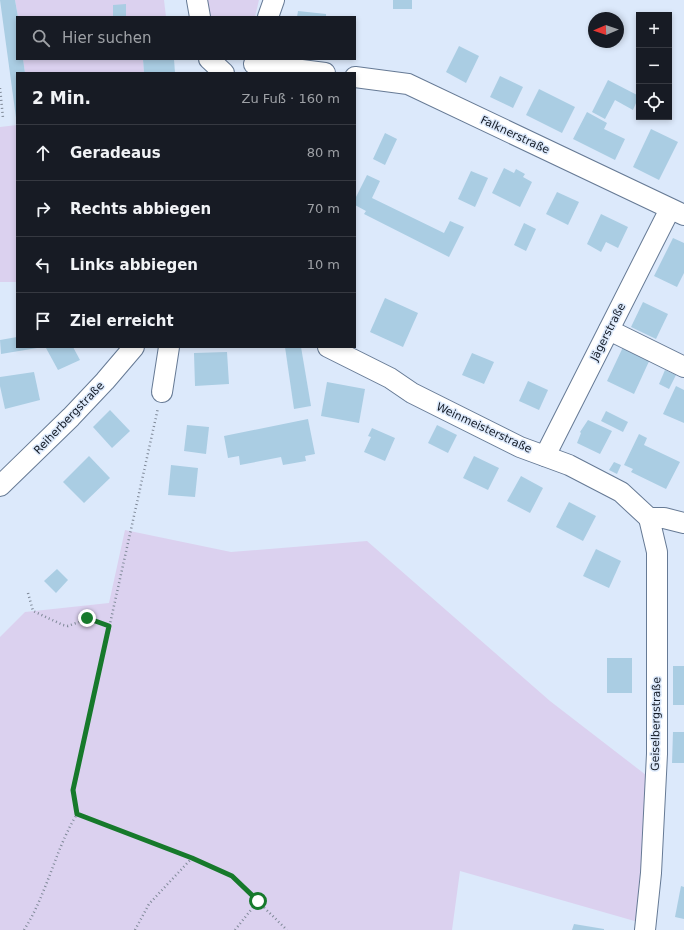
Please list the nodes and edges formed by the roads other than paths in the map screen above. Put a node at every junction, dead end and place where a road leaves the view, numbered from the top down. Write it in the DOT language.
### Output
graph roads {
  1 [pos="197,0"];
  2 [pos="274,0"];
  3 [pos="200,16"];
  4 [pos="268,16"];
  5 [pos="210,60"];
  6 [pos="254,65"];
  7 [pos="223,72"];
  8 [pos="316,72"];
  9 [pos="356,77"];
  10 [pos="677,212"];
  11 [pos="609,330"];
  12 [pos="133,348"];
  13 [pos="169,348"];
  14 [pos="330,348"];
  15 [pos="684,367"];
  16 [pos="162,392"];
  17 [pos="546,456"];
  18 [pos="0,486"];
  19 [pos="649,518"];
  20 [pos="684,523"];
  21 [pos="645,930"];
  1 -- 3 [label="street"];
  2 -- 4 [label="street"];
  5 -- 7 [label="street"];
  6 -- 8 [label="street"];
  9 -- 10 [label="street, Falknerstraße"];
  10 -- 11 [label="street, Jägerstraße"];
  11 -- 15 [label="street"];
  11 -- 17 [label="street, Jägerstraße"];
  12 -- 18 [label="street, Reiherbergstraße"];
  13 -- 16 [label="street"];
  14 -- 17 [label="street, Weinmeisterstraße"];
  17 -- 19 [label="street, Weinmeisterstraße"];
  19 -- 20 [label="street"];
  19 -- 21 [label="street, Geiselbergstraße"];
}
